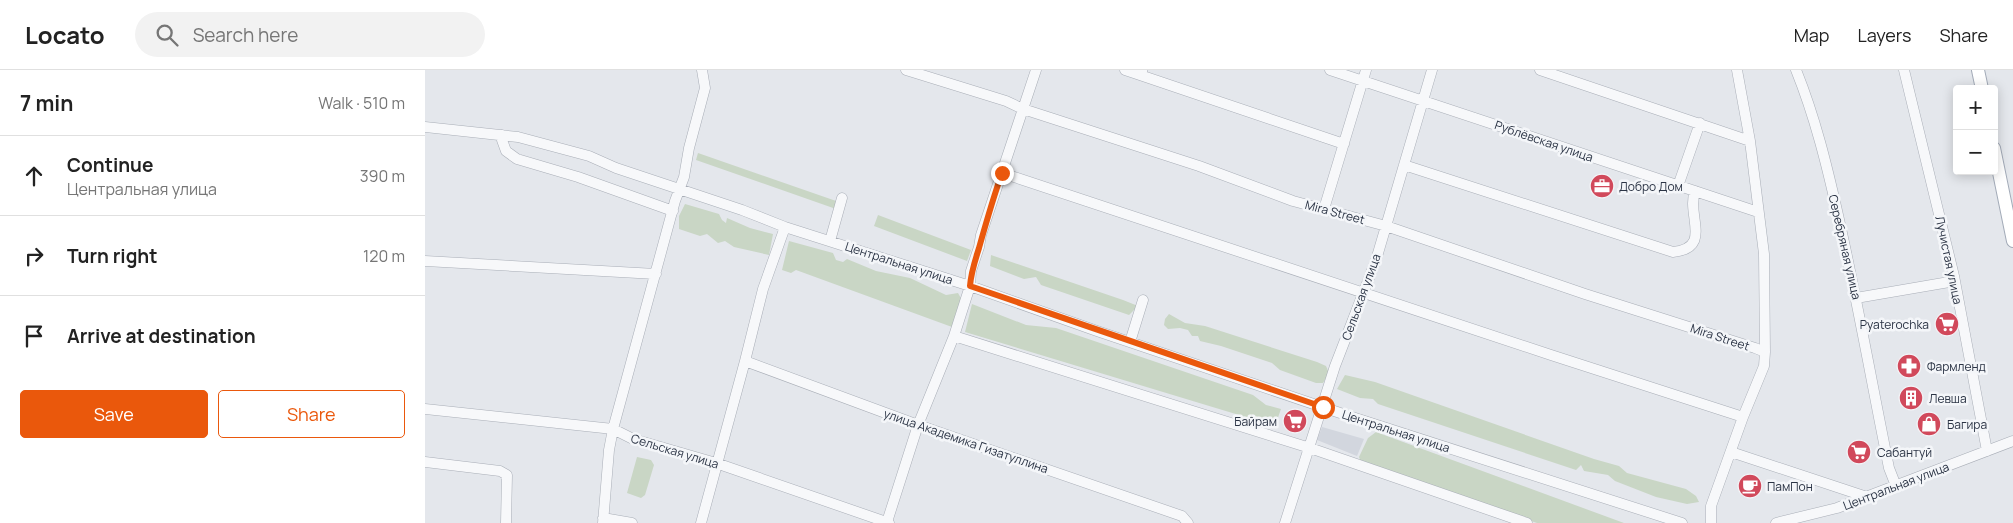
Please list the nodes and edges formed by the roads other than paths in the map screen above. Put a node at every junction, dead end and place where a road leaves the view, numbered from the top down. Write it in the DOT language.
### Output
graph roads {
  1 [pos="702,70"];
  2 [pos="906,70"];
  3 [pos="1036,70"];
  4 [pos="1125,70"];
  5 [pos="1330,70"];
  6 [pos="1366,70"];
  7 [pos="1432,70"];
  8 [pos="1540,70"];
  9 [pos="1737,70"];
  10 [pos="1796,70"];
  11 [pos="1904,70"];
  12 [pos="1978,70"];
  13 [pos="1140,72"];
  14 [pos="1363,81"];
  15 [pos="1981,85"];
  16 [pos="1423,100"];
  17 [pos="1023,109"];
  18 [pos="1700,123"];
  19 [pos="425,127"];
  20 [pos="502,135"];
  21 [pos="1749,141"];
  22 [pos="1344,144"];
  23 [pos="1404,164"];
  24 [pos="1998,168"];
  25 [pos="1002,173"];
  26 [pos="1678,186"];
  27 [pos="680,190"];
  28 [pos="1695,191"];
  29 [pos="842,198"];
  30 [pos="1324,209"];
  31 [pos="673,211"];
  32 [pos="1758,212"];
  33 [pos="1386,226"];
  34 [pos="785,227"];
  35 [pos="830,241"];
  36 [pos="2013,241"];
  37 [pos="425,261"];
  38 [pos="656,274"];
  39 [pos="1955,280"];
  40 [pos="970,286"];
  41 [pos="1364,293"];
  42 [pos="1857,298"];
  43 [pos="1143,300"];
  44 [pos="954,336"];
  45 [pos="1130,342"];
  46 [pos="1765,352"];
  47 [pos="745,361"];
  48 [pos="1323,407"];
  49 [pos="425,409"];
  50 [pos="1743,417"];
  51 [pos="918,425"];
  52 [pos="613,429"];
  53 [pos="2013,441"];
  54 [pos="1309,448"];
  55 [pos="1987,451"];
  56 [pos="1731,452"];
  57 [pos="425,462"];
  58 [pos="716,463"];
  59 [pos="1896,486"];
  60 [pos="1867,497"];
  61 [pos="603,520"];
  62 [pos="885,522"];
  63 [pos="1187,522"];
  64 [pos="506,523"];
  65 [pos="632,523"];
  66 [pos="701,523"];
  67 [pos="1285,523"];
  68 [pos="1527,523"];
  69 [pos="1682,523"];
  70 [pos="1711,523"];
  71 [pos="1776,523"];
  1 -- 27 [label="street"];
  2 -- 17 [label="street, Mira Street"];
  3 -- 17 [label="street"];
  4 -- 13 [label="street"];
  5 -- 14 [label="street, Рублёвская улица"];
  6 -- 14 [label="street"];
  7 -- 16 [label="street, Сельская улица"];
  8 -- 18 [label="street"];
  9 -- 21 [label="street"];
  10 -- 42 [label="street, Серебряная улица"];
  11 -- 39 [label="street, Лучистая улица"];
  12 -- 15 [label="main road"];
  13 -- 22 [label="street"];
  14 -- 16 [label="street, Рублёвская улица"];
  14 -- 22 [label="street"];
  16 -- 23 [label="street, Сельская улица"];
  16 -- 26 [label="street, Рублёвская улица"];
  17 -- 25 [label="street"];
  17 -- 30 [label="street, Mira Street"];
  18 -- 21 [label="street"];
  18 -- 26 [label="street"];
  19 -- 20 [label="street, Центральная улица"];
  20 -- 27 [label="street, Центральная улица"];
  20 -- 31 [label="street"];
  21 -- 32 [label="street"];
  22 -- 30 [label="street"];
  23 -- 28 [label="street"];
  23 -- 33 [label="street, Сельская улица"];
  24 -- 36 [label="main road"];
  25 -- 40 [label="street"];
  25 -- 41 [label="street"];
  26 -- 28 [label="street, Рублёвская улица"];
  27 -- 31 [label="street"];
  27 -- 34 [label="street, Центральная улица"];
  28 -- 32 [label="street, Рублёвская улица"];
  29 -- 35 [label="street"];
  30 -- 33 [label="street, Mira Street"];
  31 -- 38 [label="street"];
  32 -- 46 [label="street"];
  33 -- 41 [label="street, Сельская улица"];
  33 -- 46 [label="street, Mira Street"];
  34 -- 35 [label="street, Центральная улица"];
  34 -- 47 [label="street"];
  35 -- 40 [label="street, Центральная улица"];
  37 -- 38 [label="street"];
  38 -- 52 [label="street"];
  39 -- 42 [label="street"];
  39 -- 55 [label="street, Лучистая улица"];
  40 -- 44 [label="street"];
  40 -- 45 [label="street, Центральная улица"];
  41 -- 48 [label="street, Сельская улица"];
  41 -- 50 [label="street"];
  42 -- 59 [label="street, Серебряная улица"];
  43 -- 45 [label="street"];
  44 -- 51 [label="street"];
  44 -- 54 [label="street"];
  45 -- 48 [label="street, Центральная улица"];
  46 -- 50 [label="street"];
  47 -- 51 [label="street, улица Академика Гизатуллина"];
  47 -- 58 [label="street"];
  48 -- 54 [label="street, Сельская улица"];
  48 -- 69 [label="street, Центральная улица"];
  49 -- 52 [label="street, Сельская улица"];
  50 -- 56 [label="street"];
  51 -- 62 [label="street"];
  51 -- 63 [label="street, улица Академика Гизатуллина"];
  52 -- 58 [label="street, Сельская улица"];
  52 -- 61 [label="street"];
  53 -- 55 [label="street, Центральная улица"];
  54 -- 67 [label="street, Сельская улица"];
  54 -- 68 [label="street"];
  55 -- 59 [label="street, Центральная улица"];
  56 -- 60 [label="street"];
  56 -- 70 [label="street"];
  57 -- 64 [label="street"];
  58 -- 62 [label="street, Сельская улица"];
  58 -- 66 [label="street"];
  59 -- 60 [label="street, Центральная улица"];
  60 -- 71 [label="street, Центральная улица"];
  61 -- 65 [label="street"];
}
